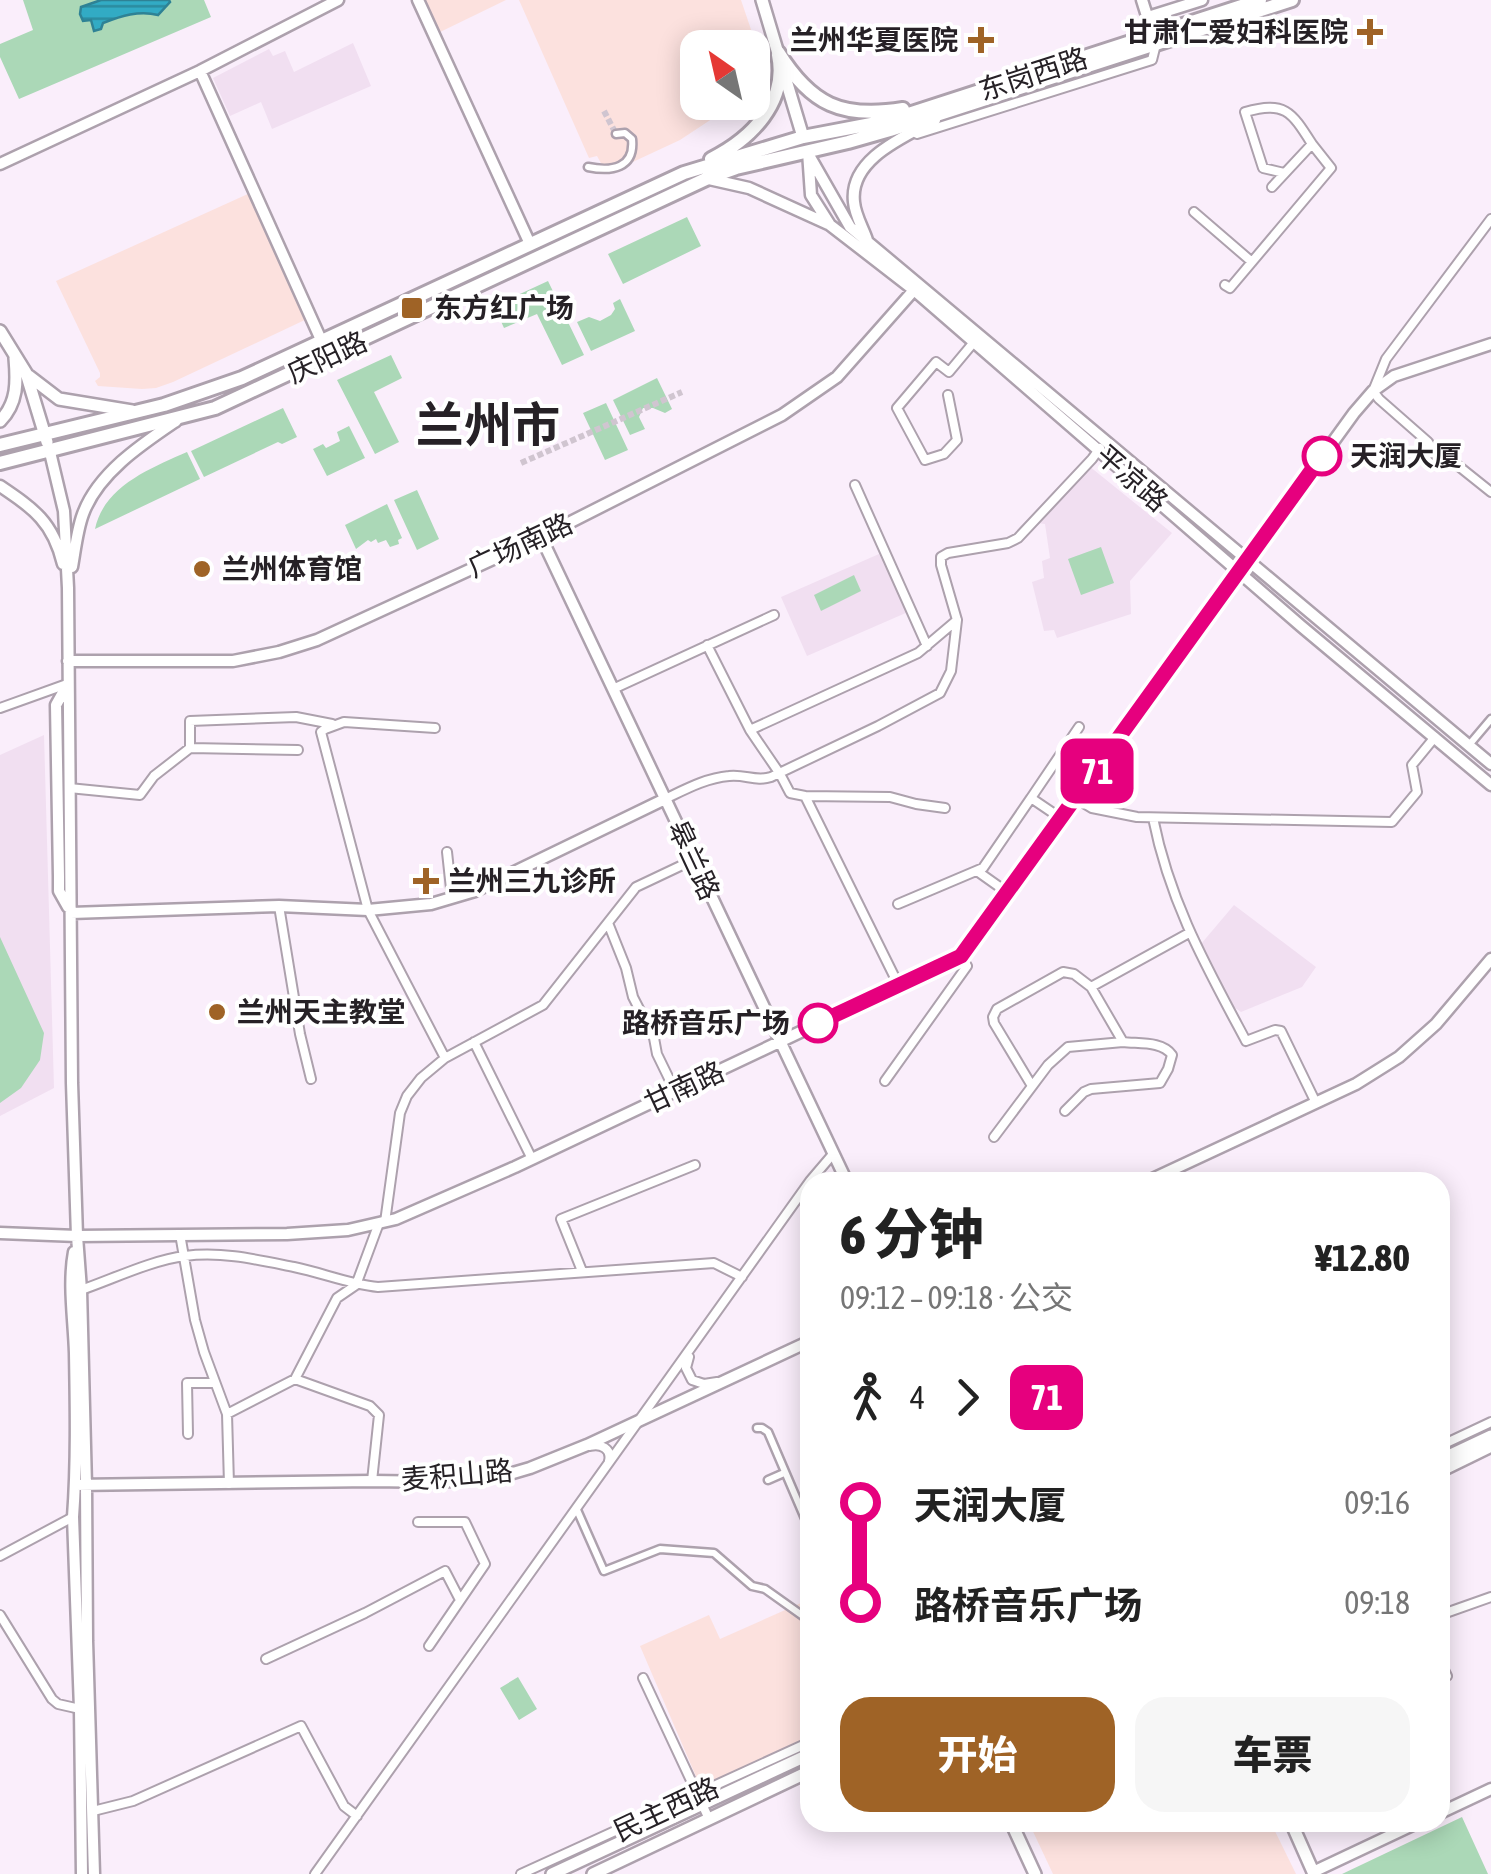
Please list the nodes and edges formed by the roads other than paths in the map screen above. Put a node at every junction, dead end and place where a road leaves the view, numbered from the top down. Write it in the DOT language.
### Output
graph roads {
  1 [pos="338,0"];
  2 [pos="418,0"];
  3 [pos="762,0"];
  4 [pos="1142,0"];
  5 [pos="1202,0"];
  6 [pos="1260,0"];
  7 [pos="1292,0"];
  8 [pos="1148,18"];
  9 [pos="1155,39"];
  10 [pos="778,52"];
  11 [pos="200,71"];
  12 [pos="951,106"];
  13 [pos="616,134"];
  14 [pos="803,137"];
  15 [pos="903,138"];
  16 [pos="1312,144"];
  17 [pos="808,152"];
  18 [pos="0,164"];
  19 [pos="588,168"];
  20 [pos="684,173"];
  21 [pos="1284,174"];
  22 [pos="708,178"];
  23 [pos="1272,187"];
  24 [pos="1194,212"];
  25 [pos="1491,219"];
  26 [pos="830,225"];
  27 [pos="868,241"];
  28 [pos="530,244"];
  29 [pos="1252,262"];
  30 [pos="1225,284"];
  31 [pos="914,290"];
  32 [pos="0,331"];
  33 [pos="322,342"];
  34 [pos="974,342"];
  35 [pos="1491,344"];
  36 [pos="15,354"];
  37 [pos="26,373"];
  38 [pos="1373,391"];
  39 [pos="948,395"];
  40 [pos="136,412"];
  41 [pos="182,417"];
  42 [pos="0,421"];
  43 [pos="47,442"];
  44 [pos="0,445"];
  45 [pos="1102,445"];
  46 [pos="0,464"];
  47 [pos="855,485"];
  48 [pos="0,486"];
  49 [pos="1491,492"];
  50 [pos="541,537"];
  51 [pos="1248,560"];
  52 [pos="1240,571"];
  53 [pos="68,588"];
  54 [pos="774,614"];
  55 [pos="957,620"];
  56 [pos="707,645"];
  57 [pos="926,646"];
  58 [pos="68,661"];
  59 [pos="68,684"];
  60 [pos="613,689"];
  61 [pos="0,708"];
  62 [pos="1491,720"];
  63 [pos="336,724"];
  64 [pos="1079,726"];
  65 [pos="435,728"];
  66 [pos="750,730"];
  67 [pos="1435,737"];
  68 [pos="1469,745"];
  69 [pos="190,748"];
  70 [pos="298,750"];
  71 [pos="1491,764"];
  72 [pos="780,774"];
  73 [pos="1491,785"];
  74 [pos="69,788"];
  75 [pos="806,796"];
  76 [pos="665,798"];
  77 [pos="1031,798"];
  78 [pos="1077,799"];
  79 [pos="945,808"];
  80 [pos="1153,818"];
  81 [pos="1062,819"];
  82 [pos="448,852"];
  83 [pos="694,860"];
  84 [pos="977,871"];
  85 [pos="1008,893"];
  86 [pos="452,898"];
  87 [pos="898,904"];
  88 [pos="279,906"];
  89 [pos="368,910"];
  90 [pos="71,913"];
  91 [pos="608,923"];
  92 [pos="1189,933"];
  93 [pos="961,956"];
  94 [pos="1491,959"];
  95 [pos="899,986"];
  96 [pos="1090,987"];
  97 [pos="780,1041"];
  98 [pos="474,1042"];
  99 [pos="1123,1042"];
  100 [pos="444,1058"];
  101 [pos="311,1080"];
  102 [pos="885,1081"];
  103 [pos="1032,1086"];
  104 [pos="675,1091"];
  105 [pos="1316,1104"];
  106 [pos="1065,1111"];
  107 [pos="994,1137"];
  108 [pos="833,1154"];
  109 [pos="532,1160"];
  110 [pos="695,1166"];
  111 [pos="818,1172"];
  112 [pos="841,1172"];
  113 [pos="1168,1172"];
  114 [pos="800,1196"];
  115 [pos="382,1222"];
  116 [pos="0,1233"];
  117 [pos="180,1234"];
  118 [pos="77,1236"];
  119 [pos="183,1256"];
  120 [pos="582,1272"];
  121 [pos="742,1278"];
  122 [pos="356,1285"];
  123 [pos="81,1290"];
  124 [pos="696,1343"];
  125 [pos="800,1345"];
  126 [pos="735,1376"];
  127 [pos="295,1379"];
  128 [pos="214,1382"];
  129 [pos="227,1414"];
  130 [pos="641,1420"];
  131 [pos="1491,1422"];
  132 [pos="757,1428"];
  133 [pos="188,1434"];
  134 [pos="1491,1436"];
  135 [pos="1450,1441"];
  136 [pos="1491,1446"];
  137 [pos="569,1452"];
  138 [pos="1450,1455"];
  139 [pos="1450,1465"];
  140 [pos="784,1473"];
  141 [pos="603,1474"];
  142 [pos="372,1480"];
  143 [pos="768,1480"];
  144 [pos="229,1484"];
  145 [pos="81,1486"];
  146 [pos="800,1508"];
  147 [pos="577,1510"];
  148 [pos="72,1517"];
  149 [pos="418,1522"];
  150 [pos="0,1556"];
  151 [pos="1491,1598"];
  152 [pos="460,1600"];
  153 [pos="1450,1612"];
  154 [pos="800,1614"];
  155 [pos="0,1615"];
  156 [pos="430,1646"];
  157 [pos="266,1659"];
  158 [pos="643,1678"];
  159 [pos="80,1708"];
  160 [pos="800,1747"];
  161 [pos="800,1758"];
  162 [pos="800,1776"];
  163 [pos="1491,1788"];
  164 [pos="700,1799"];
  165 [pos="1450,1808"];
  166 [pos="93,1811"];
  167 [pos="357,1816"];
  168 [pos="709,1820"];
  169 [pos="1016,1832"];
  170 [pos="1295,1832"];
  171 [pos="1398,1832"];
  172 [pos="1314,1873"];
  173 [pos="82,1874"];
  174 [pos="94,1874"];
  175 [pos="315,1874"];
  176 [pos="521,1874"];
  177 [pos="552,1874"];
  178 [pos="593,1874"];
  179 [pos="1035,1874"];
  1 -- 11 [label="street"];
  2 -- 28 [label="street"];
  3 -- 10 [label="main road, 平凉路"];
  4 -- 8 [label="street"];
  5 -- 8 [label="street"];
  6 -- 9 [label="main road, 东岗西路"];
  7 -- 9 [label="main road, 东岗西路"];
  8 -- 9 [label="street"];
  9 -- 12 [label="main road, 东岗西路"];
  9 -- 15 [label="street, 东岗西路"];
  10 -- 12 [label="main road"];
  10 -- 14 [label="main road, 平凉路"];
  10 -- 20 [label="main road"];
  11 -- 18 [label="street"];
  11 -- 33 [label="street"];
  12 -- 14 [label="main road, 东岗西路"];
  12 -- 15 [label="street"];
  12 -- 17 [label="main road, 东岗西路"];
  13 -- 19 [label="street"];
  14 -- 17 [label="main road, 平凉路"];
  14 -- 20 [label="main road, 庆阳路"];
  15 -- 27 [label="street"];
  16 -- 21 [label="street"];
  16 -- 21 [label="street"];
  16 -- 29 [label="street"];
  17 -- 22 [label="main road, 庆阳路"];
  17 -- 26 [label="street, 平凉路"];
  17 -- 27 [label="street, 平凉路"];
  20 -- 28 [label="main road, 庆阳路"];
  21 -- 23 [label="street"];
  22 -- 26 [label="street"];
  22 -- 41 [label="main road, 庆阳路"];
  24 -- 29 [label="street"];
  25 -- 38 [label="street"];
  26 -- 31 [label="street, 平凉路"];
  27 -- 45 [label="street, 平凉路"];
  28 -- 33 [label="main road, 庆阳路"];
  29 -- 30 [label="street"];
  31 -- 34 [label="street, 平凉路"];
  31 -- 50 [label="street, 广场南路"];
  32 -- 36 [label="main road"];
  33 -- 40 [label="main road, 庆阳路"];
  34 -- 39 [label="street"];
  34 -- 45 [label="street, 平凉路"];
  35 -- 38 [label="street, 甘南路"];
  36 -- 37 [label="main road"];
  36 -- 42 [label="main road"];
  37 -- 40 [label="main road"];
  37 -- 43 [label="main road"];
  38 -- 49 [label="street"];
  38 -- 51 [label="street, 甘南路"];
  40 -- 43 [label="main road, 庆阳路"];
  41 -- 43 [label="main road, 庆阳路"];
  41 -- 53 [label="street"];
  43 -- 44 [label="main road, 庆阳路"];
  43 -- 46 [label="main road, 庆阳路"];
  43 -- 53 [label="street"];
  45 -- 51 [label="street, 平凉路"];
  45 -- 52 [label="street, 平凉路"];
  45 -- 55 [label="street"];
  47 -- 57 [label="street"];
  48 -- 53 [label="street"];
  50 -- 58 [label="street, 广场南路"];
  50 -- 60 [label="street, 皋兰路"];
  51 -- 52 [label="street, 甘南路"];
  51 -- 68 [label="street, 平凉路"];
  52 -- 67 [label="street, 平凉路"];
  52 -- 78 [label="street, 甘南路"];
  53 -- 58 [label="street"];
  54 -- 56 [label="street"];
  55 -- 57 [label="street"];
  55 -- 72 [label="street"];
  56 -- 60 [label="street"];
  56 -- 66 [label="street"];
  57 -- 66 [label="street"];
  58 -- 59 [label="street"];
  59 -- 61 [label="street"];
  59 -- 74 [label="street"];
  59 -- 90 [label="street"];
  60 -- 76 [label="street, 皋兰路"];
  62 -- 68 [label="street"];
  63 -- 65 [label="street"];
  63 -- 69 [label="street"];
  63 -- 89 [label="street"];
  64 -- 77 [label="street"];
  66 -- 72 [label="street"];
  67 -- 73 [label="street, 平凉路"];
  67 -- 80 [label="street"];
  68 -- 71 [label="street, 平凉路"];
  69 -- 70 [label="street"];
  69 -- 74 [label="street"];
  72 -- 75 [label="street"];
  72 -- 76 [label="street"];
  74 -- 90 [label="street"];
  75 -- 79 [label="street"];
  75 -- 95 [label="street"];
  76 -- 83 [label="street, 皋兰路"];
  76 -- 86 [label="street"];
  77 -- 81 [label="street"];
  77 -- 84 [label="street"];
  78 -- 80 [label="street"];
  78 -- 81 [label="street, 甘南路"];
  80 -- 92 [label="street"];
  81 -- 85 [label="street, 甘南路"];
  82 -- 86 [label="street"];
  83 -- 91 [label="street"];
  83 -- 97 [label="street, 皋兰路"];
  84 -- 85 [label="street"];
  84 -- 87 [label="street"];
  85 -- 93 [label="street, 甘南路"];
  86 -- 89 [label="street"];
  88 -- 89 [label="street"];
  88 -- 90 [label="street"];
  88 -- 101 [label="street"];
  89 -- 100 [label="street"];
  90 -- 118 [label="street"];
  91 -- 98 [label="street"];
  91 -- 104 [label="street"];
  92 -- 96 [label="street"];
  92 -- 105 [label="street"];
  93 -- 95 [label="street, 甘南路"];
  93 -- 102 [label="street"];
  94 -- 105 [label="street"];
  95 -- 97 [label="street, 甘南路"];
  96 -- 99 [label="street"];
  96 -- 103 [label="street"];
  97 -- 104 [label="street, 甘南路"];
  97 -- 108 [label="street, 皋兰路"];
  98 -- 100 [label="street"];
  98 -- 109 [label="street"];
  99 -- 103 [label="street"];
  99 -- 106 [label="street"];
  100 -- 115 [label="street"];
  103 -- 107 [label="street"];
  104 -- 109 [label="street, 甘南路"];
  105 -- 113 [label="street"];
  108 -- 111 [label="street"];
  108 -- 112 [label="street, 皋兰路"];
  109 -- 115 [label="street, 甘南路"];
  110 -- 120 [label="street"];
  114 -- 121 [label="street"];
  115 -- 117 [label="street, 甘南路"];
  115 -- 122 [label="street"];
  116 -- 118 [label="street, 甘南路"];
  117 -- 118 [label="street, 甘南路"];
  117 -- 119 [label="street"];
  118 -- 123 [label="street"];
  118 -- 145 [label="street"];
  119 -- 122 [label="street"];
  119 -- 123 [label="street"];
  119 -- 128 [label="street"];
  120 -- 121 [label="street"];
  120 -- 122 [label="street"];
  121 -- 124 [label="street"];
  122 -- 127 [label="street"];
  123 -- 145 [label="street"];
  124 -- 126 [label="street"];
  124 -- 130 [label="street"];
  125 -- 126 [label="street, 麦积山路"];
  126 -- 130 [label="street, 麦积山路"];
  127 -- 129 [label="street"];
  127 -- 142 [label="street"];
  128 -- 129 [label="street"];
  128 -- 133 [label="street"];
  129 -- 144 [label="street"];
  130 -- 137 [label="street, 麦积山路"];
  130 -- 141 [label="street"];
  131 -- 135 [label="street"];
  132 -- 140 [label="street"];
  134 -- 138 [label="main road"];
  136 -- 139 [label="main road"];
  137 -- 141 [label="street"];
  137 -- 142 [label="street, 麦积山路"];
  140 -- 143 [label="street"];
  140 -- 146 [label="street"];
  141 -- 147 [label="street"];
  142 -- 144 [label="street, 麦积山路"];
  144 -- 145 [label="street, 麦积山路"];
  145 -- 148 [label="street"];
  145 -- 166 [label="street"];
  147 -- 154 [label="street"];
  147 -- 167 [label="street"];
  148 -- 150 [label="street"];
  148 -- 159 [label="street"];
  149 -- 152 [label="street"];
  151 -- 153 [label="street"];
  152 -- 156 [label="street"];
  152 -- 157 [label="street"];
  155 -- 159 [label="street"];
  158 -- 164 [label="street"];
  159 -- 173 [label="street"];
  160 -- 164 [label="street, 民主西路"];
  161 -- 164 [label="main road, 民主西路"];
  162 -- 168 [label="main road, 民主西路"];
  163 -- 165 [label="street"];
  164 -- 168 [label="street"];
  164 -- 176 [label="street, 民主西路"];
  164 -- 177 [label="main road, 民主西路"];
  166 -- 167 [label="street"];
  166 -- 174 [label="street"];
  167 -- 175 [label="street"];
  168 -- 178 [label="main road, 民主西路"];
  169 -- 179 [label="main road"];
  170 -- 172 [label="main road"];
  171 -- 172 [label="street"];
}
